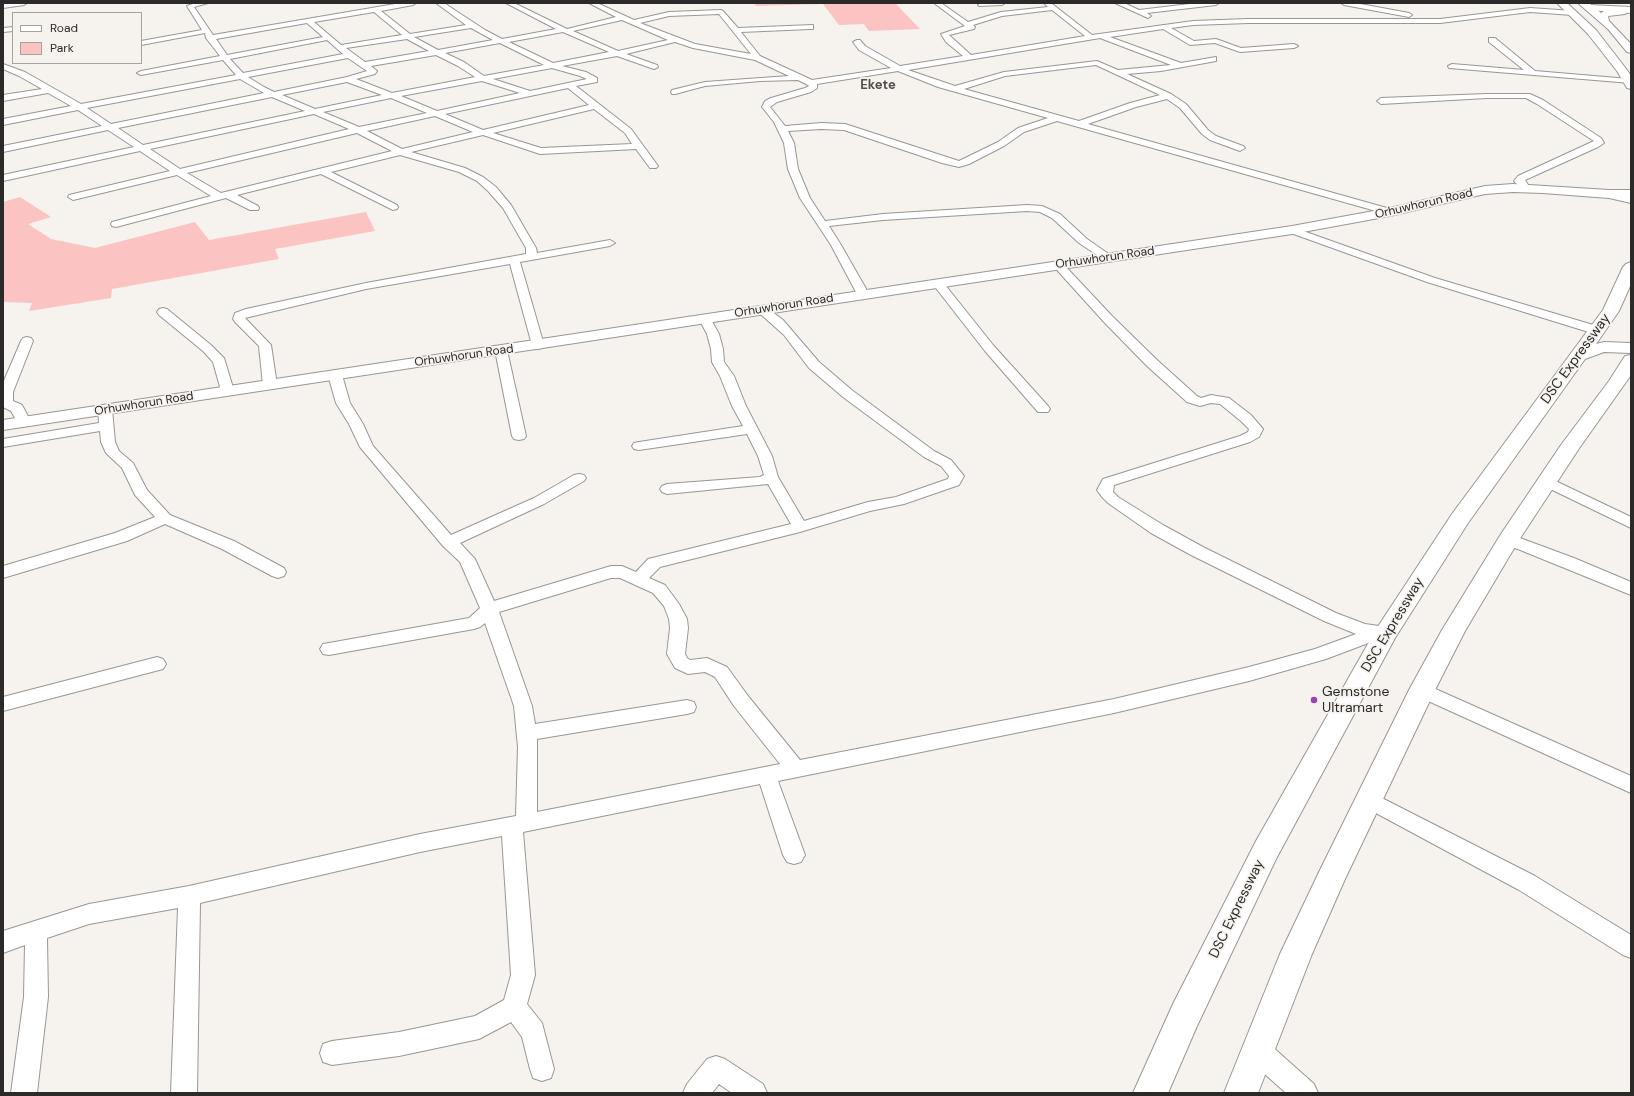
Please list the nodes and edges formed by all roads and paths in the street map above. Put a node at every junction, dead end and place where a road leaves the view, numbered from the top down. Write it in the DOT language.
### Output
graph roads {
  1 [pos="24,3"];
  2 [pos="205,3"];
  3 [pos="413,3"];
  4 [pos="438,3"];
  5 [pos="509,3"];
  6 [pos="592,3"];
  7 [pos="937,3"];
  8 [pos="1002,3"];
  9 [pos="1047,3"];
  10 [pos="1118,3"];
  11 [pos="1216,3"];
  12 [pos="1344,3"];
  13 [pos="1562,3"];
  14 [pos="1568,3"];
  15 [pos="188,4"];
  16 [pos="981,5"];
  17 [pos="3,6"];
  18 [pos="1587,7"];
  19 [pos="1055,8"];
  20 [pos="375,9"];
  21 [pos="1628,11"];
  22 [pos="1138,12"];
  23 [pos="1573,13"];
  24 [pos="623,18"];
  25 [pos="308,21"];
  26 [pos="1158,21"];
  27 [pos="1440,21"];
  28 [pos="634,22"];
  29 [pos="1605,22"];
  30 [pos="968,24"];
  31 [pos="471,26"];
  32 [pos="810,27"];
  33 [pos="736,30"];
  34 [pos="565,31"];
  35 [pos="208,34"];
  36 [pos="406,36"];
  37 [pos="1101,36"];
  38 [pos="328,38"];
  39 [pos="1092,38"];
  40 [pos="675,40"];
  41 [pos="1492,40"];
  42 [pos="502,41"];
  43 [pos="857,42"];
  44 [pos="142,43"];
  45 [pos="1294,46"];
  46 [pos="340,47"];
  47 [pos="1631,50"];
  48 [pos="437,52"];
  49 [pos="616,53"];
  50 [pos="349,55"];
  51 [pos="224,56"];
  52 [pos="757,58"];
  53 [pos="970,58"];
  54 [pos="1213,59"];
  55 [pos="139,64"];
  56 [pos="363,65"];
  57 [pos="551,65"];
  58 [pos="3,66"];
  59 [pos="1180,66"];
  60 [pos="1452,66"];
  61 [pos="654,67"];
  62 [pos="901,70"];
  63 [pos="1117,72"];
  64 [pos="1533,73"];
  65 [pos="22,74"];
  66 [pos="241,76"];
  67 [pos="3,77"];
  68 [pos="482,78"];
  69 [pos="145,79"];
  70 [pos="348,79"];
  71 [pos="800,79"];
  72 [pos="811,83"];
  73 [pos="1630,83"];
  74 [pos="569,85"];
  75 [pos="956,89"];
  76 [pos="48,90"];
  77 [pos="161,91"];
  78 [pos="675,92"];
  79 [pos="528,93"];
  80 [pos="271,94"];
  81 [pos="392,95"];
  82 [pos="1168,96"];
  83 [pos="3,98"];
  84 [pos="1381,101"];
  85 [pos="596,106"];
  86 [pos="79,107"];
  87 [pos="312,112"];
  88 [pos="434,114"];
  89 [pos="1056,118"];
  90 [pos="3,122"];
  91 [pos="1079,124"];
  92 [pos="110,126"];
  93 [pos="783,129"];
  94 [pos="358,130"];
  95 [pos="485,133"];
  96 [pos="640,146"];
  97 [pos="142,148"];
  98 [pos="1240,148"];
  99 [pos="3,149"];
  100 [pos="403,153"];
  101 [pos="653,166"];
  102 [pos="323,171"];
  103 [pos="178,172"];
  104 [pos="3,178"];
  105 [pos="1525,188"];
  106 [pos="1564,191"];
  107 [pos="1609,194"];
  108 [pos="73,196"];
  109 [pos="224,196"];
  110 [pos="1629,202"];
  111 [pos="393,207"];
  112 [pos="254,208"];
  113 [pos="1390,212"];
  114 [pos="116,224"];
  115 [pos="822,224"];
  116 [pos="1292,230"];
  117 [pos="610,243"];
  118 [pos="532,256"];
  119 [pos="1107,257"];
  120 [pos="514,259"];
  121 [pos="1056,265"];
  122 [pos="1631,267"];
  123 [pos="938,283"];
  124 [pos="863,294"];
  125 [pos="762,310"];
  126 [pos="1611,311"];
  127 [pos="163,312"];
  128 [pos="705,319"];
  129 [pos="1596,330"];
  130 [pos="27,341"];
  131 [pos="538,345"];
  132 [pos="1631,346"];
  133 [pos="501,350"];
  134 [pos="1579,355"];
  135 [pos="1631,360"];
  136 [pos="336,375"];
  137 [pos="270,385"];
  138 [pos="227,391"];
  139 [pos="105,409"];
  140 [pos="1043,409"];
  141 [pos="24,422"];
  142 [pos="3,425"];
  143 [pos="107,426"];
  144 [pos="752,429"];
  145 [pos="519,436"];
  146 [pos="3,443"];
  147 [pos="639,446"];
  148 [pos="771,477"];
  149 [pos="578,478"];
  150 [pos="1547,482"];
  151 [pos="667,489"];
  152 [pos="165,518"];
  153 [pos="1631,523"];
  154 [pos="800,527"];
  155 [pos="1509,539"];
  156 [pos="449,542"];
  157 [pos="3,572"];
  158 [pos="278,572"];
  159 [pos="638,579"];
  160 [pos="1631,589"];
  161 [pos="489,609"];
  162 [pos="1386,633"];
  163 [pos="329,649"];
  164 [pos="157,664"];
  165 [pos="1422,690"];
  166 [pos="3,704"];
  167 [pos="688,707"];
  168 [pos="526,733"];
  169 [pos="795,768"];
  170 [pos="766,774"];
  171 [pos="1631,785"];
  172 [pos="1368,799"];
  173 [pos="519,824"];
  174 [pos="794,856"];
  175 [pos="189,896"];
  176 [pos="36,930"];
  177 [pos="3,942"];
  178 [pos="1631,947"];
  179 [pos="514,1007"];
  180 [pos="1258,1051"];
  181 [pos="332,1053"];
  182 [pos="542,1069"];
  183 [pos="24,1093"];
  184 [pos="184,1093"];
  185 [pos="696,1093"];
  186 [pos="754,1093"];
  187 [pos="1150,1093"];
  188 [pos="1242,1093"];
  189 [pos="1305,1093"];
  1 -- 17 [label="street"];
  2 -- 15 [label="street"];
  3 -- 20 [label="street"];
  4 -- 31 [label="street"];
  5 -- 34 [label="street"];
  6 -- 24 [label="street"];
  7 -- 30 [label="street"];
  8 -- 16 [label="street"];
  9 -- 19 [label="street"];
  10 -- 22 [label="street"];
  11 -- 22 [label="street"];
  12 -- 27 [label="street"];
  13 -- 23 [label="main road"];
  14 -- 18 [label="main road"];
  15 -- 35 [label="street"];
  18 -- 21 [label="street"];
  18 -- 23 [label="main road"];
  18 -- 29 [label="main road"];
  19 -- 30 [label="street"];
  19 -- 39 [label="street"];
  20 -- 25 [label="street"];
  20 -- 36 [label="street"];
  21 -- 29 [label="main road"];
  22 -- 26 [label="street"];
  23 -- 27 [label="street"];
  23 -- 73 [label="main road"];
  24 -- 28 [label="street"];
  24 -- 34 [label="street"];
  25 -- 35 [label="street"];
  25 -- 38 [label="street"];
  26 -- 27 [label="street"];
  26 -- 37 [label="street"];
  26 -- 45 [label="street"];
  28 -- 33 [label="street"];
  28 -- 40 [label="street"];
  29 -- 47 [label="main road"];
  30 -- 53 [label="street"];
  31 -- 36 [label="street"];
  31 -- 42 [label="street"];
  32 -- 33 [label="street"];
  33 -- 52 [label="street"];
  34 -- 42 [label="street"];
  34 -- 49 [label="street"];
  35 -- 44 [label="street"];
  35 -- 51 [label="street"];
  36 -- 46 [label="street"];
  36 -- 48 [label="street"];
  37 -- 39 [label="street"];
  37 -- 59 [label="street"];
  38 -- 46 [label="street"];
  38 -- 51 [label="street"];
  39 -- 53 [label="street"];
  40 -- 49 [label="street"];
  40 -- 52 [label="street"];
  41 -- 64 [label="street"];
  42 -- 48 [label="street"];
  42 -- 57 [label="street"];
  43 -- 62 [label="street"];
  46 -- 50 [label="street"];
  48 -- 56 [label="street"];
  48 -- 68 [label="street"];
  49 -- 57 [label="street"];
  49 -- 61 [label="street"];
  50 -- 56 [label="street"];
  50 -- 66 [label="street"];
  51 -- 66 [label="street"];
  51 -- 69 [label="street"];
  52 -- 71 [label="street"];
  53 -- 62 [label="street"];
  54 -- 59 [label="street"];
  55 -- 69 [label="street"];
  56 -- 70 [label="street"];
  57 -- 68 [label="street"];
  57 -- 74 [label="street"];
  58 -- 65 [label="street"];
  59 -- 63 [label="street"];
  60 -- 64 [label="street"];
  62 -- 72 [label="street"];
  62 -- 75 [label="street"];
  63 -- 75 [label="street"];
  63 -- 82 [label="street"];
  64 -- 73 [label="street"];
  65 -- 67 [label="street"];
  65 -- 76 [label="street"];
  66 -- 77 [label="street"];
  66 -- 80 [label="street"];
  68 -- 79 [label="street"];
  68 -- 81 [label="street"];
  69 -- 77 [label="street"];
  70 -- 80 [label="street"];
  70 -- 81 [label="street"];
  71 -- 72 [label="street"];
  71 -- 78 [label="street"];
  72 -- 93 [label="street"];
  74 -- 79 [label="street"];
  74 -- 85 [label="street"];
  75 -- 89 [label="street"];
  76 -- 83 [label="street"];
  76 -- 86 [label="street"];
  77 -- 86 [label="street"];
  79 -- 88 [label="street"];
  80 -- 87 [label="street"];
  80 -- 92 [label="street"];
  81 -- 87 [label="street"];
  81 -- 88 [label="street"];
  82 -- 91 [label="street"];
  82 -- 98 [label="street"];
  84 -- 105 [label="street"];
  85 -- 95 [label="street"];
  85 -- 96 [label="street"];
  86 -- 90 [label="street"];
  86 -- 92 [label="street"];
  87 -- 94 [label="street"];
  87 -- 97 [label="street"];
  88 -- 94 [label="street"];
  88 -- 95 [label="street"];
  89 -- 91 [label="street"];
  89 -- 93 [label="street"];
  91 -- 113 [label="street"];
  92 -- 97 [label="street"];
  92 -- 99 [label="street"];
  93 -- 115 [label="street"];
  94 -- 100 [label="street"];
  94 -- 103 [label="street"];
  95 -- 96 [label="street"];
  95 -- 100 [label="street"];
  96 -- 101 [label="street"];
  97 -- 103 [label="street"];
  97 -- 104 [label="street"];
  100 -- 102 [label="street"];
  100 -- 118 [label="street"];
  102 -- 109 [label="street"];
  102 -- 111 [label="street"];
  103 -- 108 [label="street"];
  103 -- 109 [label="street"];
  105 -- 106 [label="street, Orhuwhorun Road"];
  105 -- 113 [label="street, Orhuwhorun Road"];
  106 -- 107 [label="street"];
  106 -- 110 [label="street"];
  107 -- 110 [label="main road"];
  109 -- 112 [label="street"];
  109 -- 114 [label="street"];
  113 -- 116 [label="street, Orhuwhorun Road"];
  115 -- 119 [label="street"];
  115 -- 124 [label="street"];
  116 -- 119 [label="street, Orhuwhorun Road"];
  116 -- 129 [label="street"];
  117 -- 118 [label="street"];
  118 -- 120 [label="street"];
  119 -- 121 [label="street, Orhuwhorun Road"];
  120 -- 131 [label="street"];
  120 -- 137 [label="street"];
  121 -- 123 [label="street, Orhuwhorun Road"];
  121 -- 162 [label="street"];
  122 -- 126 [label="main road, DSC Expressway"];
  123 -- 124 [label="street, Orhuwhorun Road"];
  123 -- 140 [label="street"];
  124 -- 125 [label="street, Orhuwhorun Road"];
  125 -- 128 [label="street, Orhuwhorun Road"];
  125 -- 154 [label="street"];
  126 -- 129 [label="main road, DSC Expressway"];
  126 -- 132 [label="main road"];
  127 -- 138 [label="street"];
  128 -- 131 [label="street, Orhuwhorun Road"];
  128 -- 144 [label="street"];
  129 -- 134 [label="main road, DSC Expressway"];
  130 -- 141 [label="street"];
  131 -- 133 [label="street, Orhuwhorun Road"];
  132 -- 134 [label="main road"];
  133 -- 136 [label="street, Orhuwhorun Road"];
  133 -- 145 [label="street"];
  134 -- 162 [label="main road, DSC Expressway"];
  135 -- 150 [label="main road"];
  136 -- 137 [label="street, Orhuwhorun Road"];
  136 -- 156 [label="street"];
  137 -- 138 [label="street, Orhuwhorun Road"];
  138 -- 139 [label="street, Orhuwhorun Road"];
  139 -- 141 [label="street, Orhuwhorun Road"];
  139 -- 143 [label="street"];
  141 -- 142 [label="street, Orhuwhorun Road"];
  143 -- 146 [label="street"];
  143 -- 152 [label="street"];
  144 -- 147 [label="street"];
  144 -- 148 [label="street"];
  148 -- 151 [label="street"];
  148 -- 154 [label="street"];
  149 -- 156 [label="street"];
  150 -- 153 [label="street"];
  150 -- 155 [label="main road"];
  152 -- 157 [label="street"];
  152 -- 158 [label="street"];
  154 -- 159 [label="street"];
  155 -- 160 [label="street"];
  155 -- 165 [label="main road"];
  156 -- 161 [label="street"];
  159 -- 161 [label="street"];
  159 -- 169 [label="street"];
  161 -- 163 [label="street"];
  161 -- 168 [label="street"];
  162 -- 169 [label="street"];
  162 -- 187 [label="main road, DSC Expressway"];
  164 -- 166 [label="street"];
  165 -- 171 [label="street"];
  165 -- 172 [label="main road"];
  167 -- 168 [label="street"];
  168 -- 173 [label="street"];
  169 -- 170 [label="street"];
  170 -- 173 [label="street"];
  170 -- 174 [label="street"];
  172 -- 178 [label="street"];
  172 -- 180 [label="main road"];
  173 -- 175 [label="street"];
  173 -- 179 [label="street"];
  175 -- 176 [label="street"];
  175 -- 184 [label="street"];
  176 -- 177 [label="street"];
  176 -- 183 [label="street"];
  179 -- 181 [label="street"];
  179 -- 182 [label="street"];
  180 -- 188 [label="main road"];
  180 -- 189 [label="street"];
  185 -- 186 [label="street"];
}
